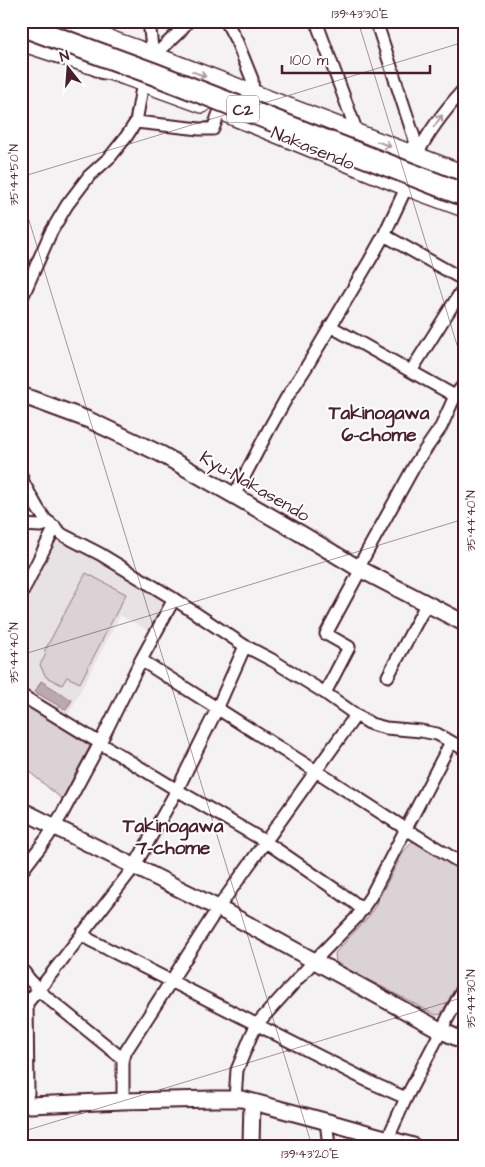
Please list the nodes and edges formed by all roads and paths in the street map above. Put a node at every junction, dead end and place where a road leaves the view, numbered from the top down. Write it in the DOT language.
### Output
graph roads {
  1 [pos="27,21"];
  2 [pos="55,21"];
  3 [pos="148,21"];
  4 [pos="188,21"];
  5 [pos="226,21"];
  6 [pos="316,21"];
  7 [pos="376,21"];
  8 [pos="21,27"];
  9 [pos="21,41"];
  10 [pos="153,57"];
  11 [pos="104,68"];
  12 [pos="143,82"];
  13 [pos="464,88"];
  14 [pos="254,95"];
  15 [pos="220,110"];
  16 [pos="136,122"];
  17 [pos="358,135"];
  18 [pos="416,156"];
  19 [pos="464,175"];
  20 [pos="407,186"];
  21 [pos="464,194"];
  22 [pos="464,207"];
  23 [pos="384,235"];
  24 [pos="464,280"];
  25 [pos="464,287"];
  26 [pos="21,300"];
  27 [pos="330,326"];
  28 [pos="411,371"];
  29 [pos="461,389"];
  30 [pos="23,399"];
  31 [pos="21,475"];
  32 [pos="234,496"];
  33 [pos="21,525"];
  34 [pos="53,525"];
  35 [pos="360,568"];
  36 [pos="21,595"];
  37 [pos="174,599"];
  38 [pos="427,603"];
  39 [pos="464,623"];
  40 [pos="245,646"];
  41 [pos="141,660"];
  42 [pos="388,676"];
  43 [pos="325,693"];
  44 [pos="21,694"];
  45 [pos="218,709"];
  46 [pos="356,715"];
  47 [pos="100,742"];
  48 [pos="450,742"];
  49 [pos="464,749"];
  50 [pos="316,771"];
  51 [pos="177,790"];
  52 [pos="21,810"];
  53 [pos="55,827"];
  54 [pos="406,829"];
  55 [pos="266,842"];
  56 [pos="464,865"];
  57 [pos="134,867"];
  58 [pos="21,872"];
  59 [pos="218,908"];
  60 [pos="363,910"];
  61 [pos="82,933"];
  62 [pos="314,961"];
  63 [pos="21,968"];
  64 [pos="172,981"];
  65 [pos="464,987"];
  66 [pos="38,989"];
  67 [pos="257,1024"];
  68 [pos="442,1031"];
  69 [pos="464,1041"];
  70 [pos="123,1059"];
  71 [pos="406,1098"];
  72 [pos="235,1099"];
  73 [pos="123,1101"];
  74 [pos="23,1102"];
  75 [pos="252,1102"];
  76 [pos="326,1121"];
  77 [pos="388,1138"];
  78 [pos="250,1146"];
  79 [pos="329,1146"];
  80 [pos="413,1146"];
  1 -- 21 [label="highway, C2, bridge"];
  2 -- 10 [label="highway, Nakasendo"];
  3 -- 10 [label="street"];
  4 -- 10 [label="street"];
  5 -- 14 [label="street"];
  6 -- 17 [label="street"];
  7 -- 18 [label="street"];
  8 -- 11 [label="highway"];
  8 -- 21 [label="highway, C2, bridge"];
  9 -- 11 [label="highway, Nakasendo"];
  10 -- 12 [label="street"];
  10 -- 14 [label="highway, Nakasendo, one-way"];
  11 -- 12 [label="highway, Nakasendo"];
  12 -- 15 [label="highway, Nakasendo"];
  12 -- 16 [label="street"];
  18 -- 13 [label="street, one-way"];
  14 -- 17 [label="highway, Nakasendo"];
  15 -- 16 [label="street"];
  15 -- 20 [label="highway, Nakasendo"];
  16 -- 26 [label="street"];
  17 -- 18 [label="highway, Nakasendo, one-way"];
  18 -- 19 [label="highway, Nakasendo"];
  20 -- 22 [label="highway, Nakasendo"];
  20 -- 23 [label="street"];
  23 -- 24 [label="street"];
  23 -- 27 [label="street"];
  25 -- 28 [label="street"];
  27 -- 28 [label="street"];
  27 -- 32 [label="street"];
  28 -- 29 [label="street"];
  29 -- 35 [label="street"];
  30 -- 32 [label="street, Kyu-Nakasendo"];
  31 -- 34 [label="street"];
  32 -- 35 [label="street, Kyu-Nakasendo"];
  33 -- 34 [label="street"];
  34 -- 36 [label="street"];
  34 -- 37 [label="street"];
  35 -- 38 [label="street, Kyu-Nakasendo"];
  35 -- 43 [label="street"];
  37 -- 40 [label="street"];
  37 -- 41 [label="street"];
  38 -- 39 [label="street, Kyu-Nakasendo"];
  38 -- 42 [label="street"];
  40 -- 43 [label="street"];
  40 -- 45 [label="street"];
  41 -- 45 [label="street"];
  41 -- 47 [label="street"];
  43 -- 46 [label="street"];
  44 -- 47 [label="street"];
  45 -- 50 [label="street"];
  45 -- 51 [label="street"];
  46 -- 48 [label="street"];
  46 -- 50 [label="street"];
  47 -- 51 [label="street"];
  47 -- 53 [label="street"];
  48 -- 49 [label="street"];
  48 -- 54 [label="street"];
  50 -- 54 [label="street"];
  50 -- 55 [label="street"];
  51 -- 55 [label="street"];
  51 -- 57 [label="street"];
  52 -- 53 [label="street"];
  53 -- 57 [label="street"];
  53 -- 58 [label="street"];
  54 -- 56 [label="street"];
  54 -- 60 [label="street"];
  55 -- 59 [label="street"];
  55 -- 60 [label="street"];
  57 -- 59 [label="street"];
  57 -- 61 [label="street"];
  59 -- 62 [label="street"];
  59 -- 64 [label="street"];
  60 -- 62 [label="street"];
  61 -- 64 [label="street"];
  61 -- 66 [label="street"];
  62 -- 67 [label="street"];
  62 -- 68 [label="street"];
  63 -- 66 [label="street"];
  64 -- 67 [label="street"];
  64 -- 70 [label="street"];
  65 -- 68 [label="street"];
  66 -- 70 [label="street"];
  66 -- 74 [label="street"];
  67 -- 71 [label="street"];
  67 -- 72 [label="street"];
  68 -- 69 [label="street"];
  68 -- 71 [label="street"];
  70 -- 73 [label="street"];
  71 -- 77 [label="street"];
  72 -- 73 [label="street"];
  72 -- 75 [label="street"];
  73 -- 74 [label="street"];
  75 -- 76 [label="street"];
  75 -- 78 [label="street"];
  76 -- 77 [label="street"];
  76 -- 79 [label="street"];
  77 -- 80 [label="street"];
}
